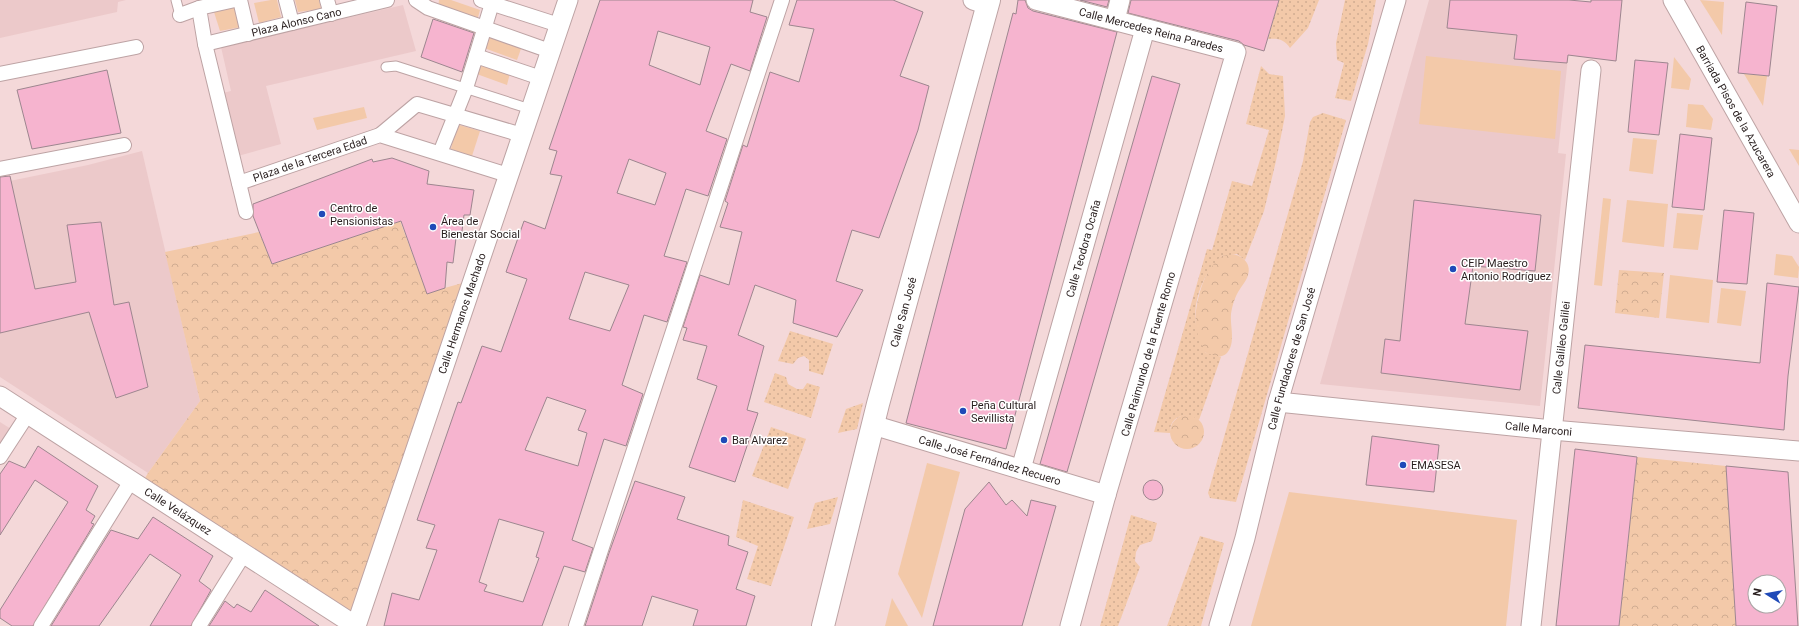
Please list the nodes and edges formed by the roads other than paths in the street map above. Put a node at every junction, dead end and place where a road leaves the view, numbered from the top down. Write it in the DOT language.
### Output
graph roads {
  1 [pos="176,0"];
  2 [pos="235,0"];
  3 [pos="240,0"];
  4 [pos="286,0"];
  5 [pos="387,0"];
  6 [pos="416,0"];
  7 [pos="568,0"];
  8 [pos="782,0"];
  9 [pos="1036,0"];
  10 [pos="1120,0"];
  11 [pos="1387,0"];
  12 [pos="1396,0"];
  13 [pos="1673,0"];
  14 [pos="489,1"];
  15 [pos="370,2"];
  16 [pos="983,2"];
  17 [pos="329,7"];
  18 [pos="199,8"];
  19 [pos="180,15"];
  20 [pos="1115,20"];
  21 [pos="292,23"];
  22 [pos="559,25"];
  23 [pos="484,28"];
  24 [pos="1145,28"];
  25 [pos="248,34"];
  26 [pos="206,44"];
  27 [pos="136,47"];
  28 [pos="550,51"];
  29 [pos="476,56"];
  30 [pos="386,67"];
  31 [pos="1591,70"];
  32 [pos="0,74"];
  33 [pos="541,78"];
  34 [pos="1228,82"];
  35 [pos="466,88"];
  36 [pos="1368,93"];
  37 [pos="530,109"];
  38 [pos="454,115"];
  39 [pos="380,135"];
  40 [pos="522,135"];
  41 [pos="124,145"];
  42 [pos="440,153"];
  43 [pos="0,169"];
  44 [pos="508,175"];
  45 [pos="239,183"];
  46 [pos="246,212"];
  47 [pos="1799,223"];
  48 [pos="0,396"];
  49 [pos="1278,402"];
  50 [pos="28,414"];
  51 [pos="873,425"];
  52 [pos="1552,430"];
  53 [pos="1799,451"];
  54 [pos="0,457"];
  55 [pos="1021,469"];
  56 [pos="131,481"];
  57 [pos="1106,495"];
  58 [pos="244,554"];
  59 [pos="41,626"];
  60 [pos="199,626"];
  61 [pos="356,626"];
  62 [pos="576,626"];
  63 [pos="823,626"];
  64 [pos="1070,626"];
  65 [pos="1219,626"];
  66 [pos="1531,626"];
  1 -- 19 [label="lane"];
  2 -- 18 [label="street"];
  3 -- 25 [label="street"];
  4 -- 21 [label="street"];
  5 -- 15 [label="street, Plaza Alonso Cano"];
  6 -- 23 [label="street"];
  7 -- 22 [label="street, Calle Hermanos Machado"];
  8 -- 62 [label="street"];
  9 -- 20 [label="street, Calle Mercedes Reina Paredes"];
  10 -- 20 [label="street"];
  11 -- 36 [label="street, Calle Fundadores de San José"];
  12 -- 36 [label="street, Calle Fundadores de San José"];
  13 -- 47 [label="street, Barriada Pisos de la Azucarera"];
  14 -- 22 [label="street"];
  14 -- 23 [label="street"];
  15 -- 17 [label="street, Plaza Alonso Cano"];
  16 -- 51 [label="main road, Calle San José"];
  17 -- 21 [label="street, Plaza Alonso Cano"];
  18 -- 19 [label="street"];
  18 -- 26 [label="street"];
  20 -- 24 [label="street, Calle Mercedes Reina Paredes"];
  21 -- 25 [label="street, Plaza Alonso Cano"];
  22 -- 28 [label="street, Calle Hermanos Machado"];
  23 -- 28 [label="street"];
  23 -- 29 [label="street"];
  24 -- 34 [label="street, Calle Mercedes Reina Paredes"];
  24 -- 55 [label="street, Calle Teodora Ocaña"];
  25 -- 26 [label="street, Plaza Alonso Cano"];
  26 -- 45 [label="street"];
  27 -- 32 [label="street"];
  28 -- 33 [label="street, Calle Hermanos Machado"];
  29 -- 33 [label="street"];
  29 -- 35 [label="street"];
  30 -- 35 [label="lane"];
  31 -- 52 [label="street, Calle Galileo Galilei"];
  33 -- 37 [label="street, Calle Hermanos Machado"];
  34 -- 57 [label="street, Calle Raimundo de la Fuente Romo"];
  35 -- 37 [label="lane"];
  35 -- 38 [label="street"];
  36 -- 49 [label="street, Calle Fundadores de San José"];
  37 -- 40 [label="street, Calle Hermanos Machado"];
  38 -- 39 [label="street, Plaza de la Tercera Edad"];
  38 -- 40 [label="street, Plaza de la Tercera Edad"];
  38 -- 42 [label="street"];
  39 -- 42 [label="street, Plaza de la Tercera Edad"];
  39 -- 45 [label="street, Plaza de la Tercera Edad"];
  40 -- 44 [label="street, Calle Hermanos Machado"];
  41 -- 43 [label="street"];
  42 -- 44 [label="street, Plaza de la Tercera Edad"];
  44 -- 61 [label="street, Calle Hermanos Machado"];
  45 -- 46 [label="street"];
  48 -- 50 [label="street, Calle Velázquez"];
  49 -- 52 [label="street, Calle Marconi"];
  49 -- 65 [label="street, Calle Fundadores de San José"];
  50 -- 54 [label="street"];
  50 -- 56 [label="street, Calle Velázquez"];
  51 -- 55 [label="street, Calle José Fernández Recuero"];
  51 -- 63 [label="main road, Calle San José"];
  52 -- 53 [label="street, Calle Marconi"];
  52 -- 66 [label="street, Calle Galileo Galilei"];
  55 -- 57 [label="street, Calle José Fernández Recuero"];
  56 -- 58 [label="street, Calle Velázquez"];
  56 -- 59 [label="street"];
  57 -- 64 [label="street, Calle Raimundo de la Fuente Romo"];
  58 -- 60 [label="street"];
  58 -- 61 [label="street, Calle Velázquez"];
}
